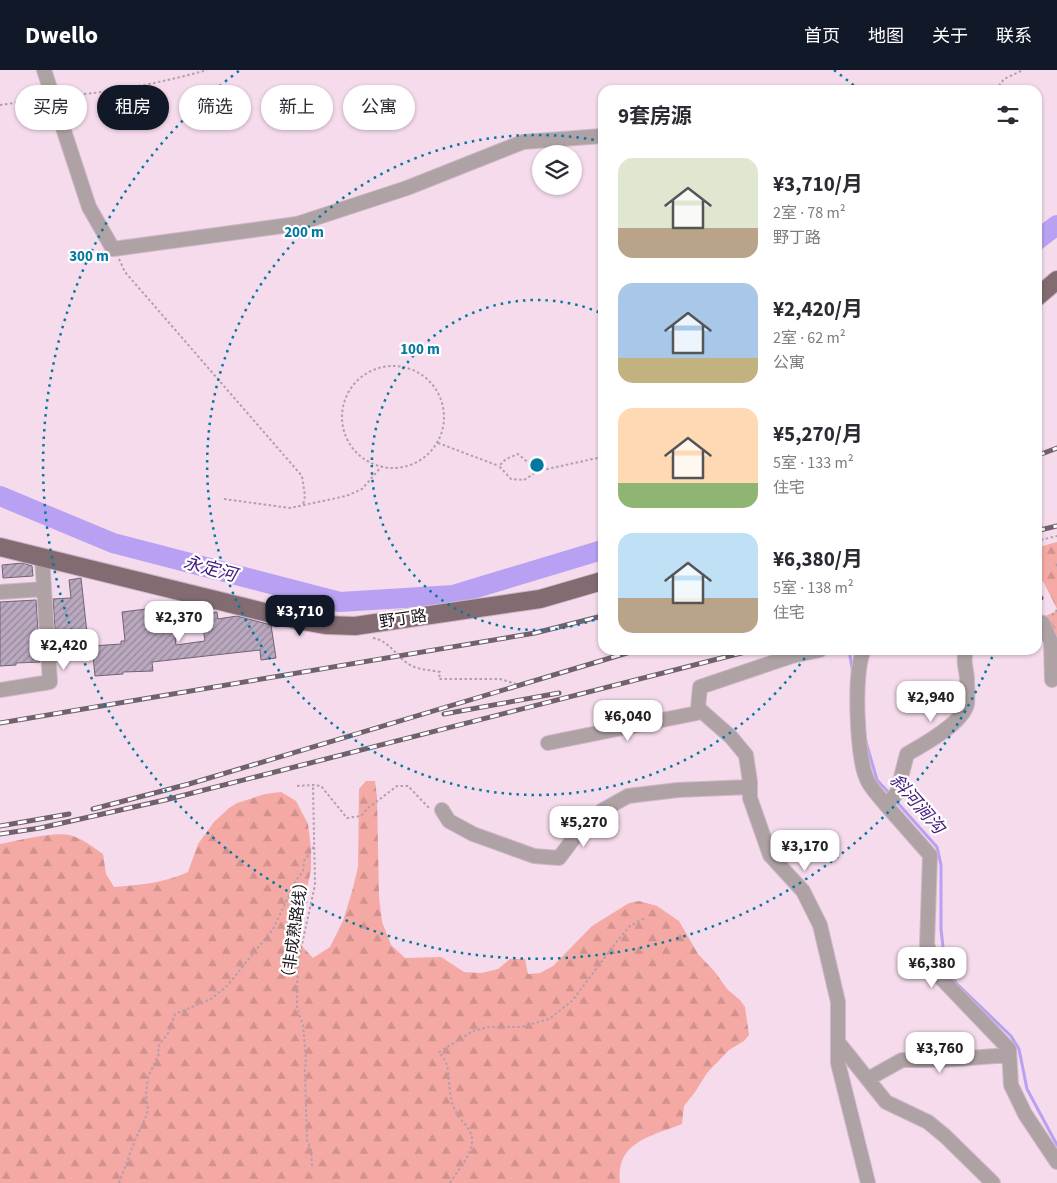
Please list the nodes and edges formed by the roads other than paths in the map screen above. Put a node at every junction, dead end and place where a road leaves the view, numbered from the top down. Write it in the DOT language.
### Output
graph roads {
  1 [pos="44,70"];
  2 [pos="598,136"];
  3 [pos="1057,280"];
  4 [pos="1042,293"];
  5 [pos="0,547"];
  6 [pos="42,556"];
  7 [pos="598,582"];
  8 [pos="44,589"];
  9 [pos="0,592"];
  10 [pos="1042,623"];
  11 [pos="797,655"];
  12 [pos="861,655"];
  13 [pos="964,655"];
  14 [pos="1052,680"];
  15 [pos="0,690"];
  16 [pos="702,712"];
  17 [pos="548,743"];
  18 [pos="750,787"];
  19 [pos="891,800"];
  20 [pos="445,815"];
  21 [pos="838,1042"];
  22 [pos="1009,1055"];
  23 [pos="868,1079"];
  24 [pos="1057,1162"];
  25 [pos="868,1183"];
  26 [pos="993,1183"];
  1 -- 2 [label="street"];
  3 -- 4 [label="main road"];
  5 -- 6 [label="main road, 野丁路"];
  6 -- 7 [label="main road, 野丁路"];
  6 -- 8 [label="street"];
  8 -- 9 [label="street"];
  8 -- 15 [label="street"];
  10 -- 14 [label="street"];
  11 -- 16 [label="street"];
  12 -- 19 [label="street"];
  13 -- 19 [label="street"];
  16 -- 17 [label="street"];
  16 -- 18 [label="street"];
  18 -- 20 [label="street"];
  18 -- 21 [label="street"];
  19 -- 22 [label="street"];
  21 -- 23 [label="street"];
  21 -- 25 [label="street"];
  22 -- 23 [label="street"];
  22 -- 24 [label="street"];
  23 -- 26 [label="street"];
}
